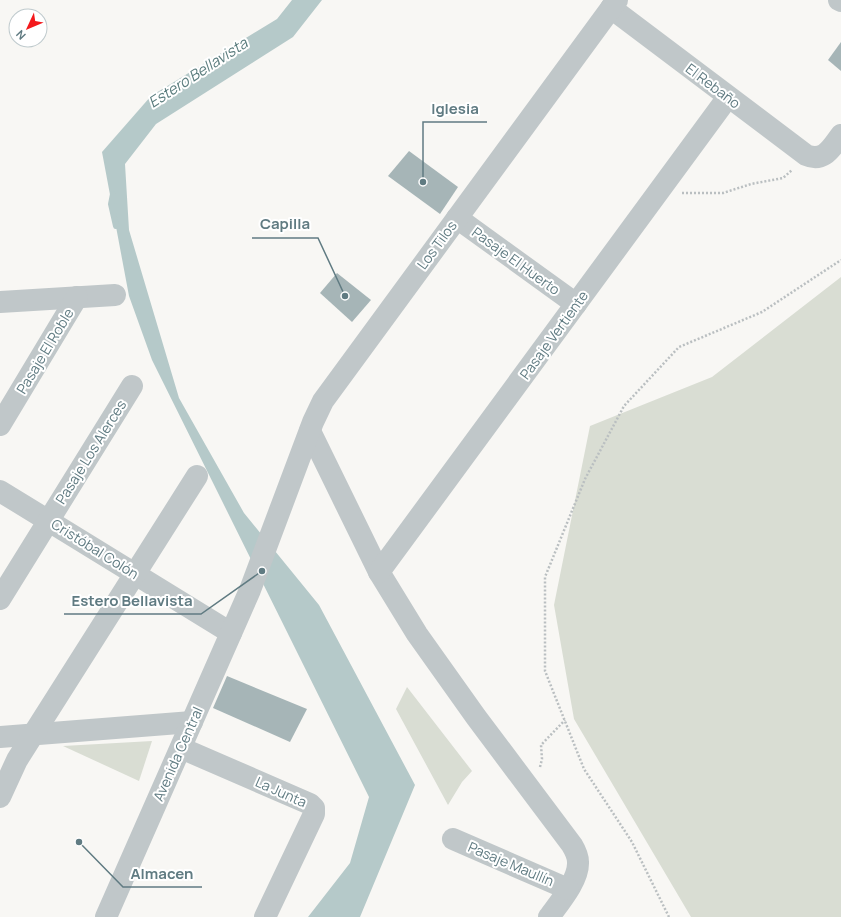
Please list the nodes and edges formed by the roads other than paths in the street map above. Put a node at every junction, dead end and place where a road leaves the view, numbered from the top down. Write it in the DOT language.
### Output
graph roads {
  1 [pos="614,4"];
  2 [pos="728,97"];
  3 [pos="841,135"];
  4 [pos="457,218"];
  5 [pos="115,295"];
  6 [pos="77,297"];
  7 [pos="0,302"];
  8 [pos="576,304"];
  9 [pos="132,386"];
  10 [pos="0,425"];
  11 [pos="310,431"];
  12 [pos="197,476"];
  13 [pos="0,491"];
  14 [pos="48,521"];
  15 [pos="379,572"];
  16 [pos="136,574"];
  17 [pos="250,590"];
  18 [pos="0,599"];
  19 [pos="231,633"];
  20 [pos="192,722"];
  21 [pos="33,735"];
  22 [pos="0,737"];
  23 [pos="181,748"];
  24 [pos="0,797"];
  25 [pos="453,839"];
  26 [pos="568,889"];
  27 [pos="551,915"];
  28 [pos="106,917"];
  29 [pos="265,917"];
  1 -- 2 [label="street, El Rebaño"];
  1 -- 4 [label="street, Los Tilos"];
  2 -- 3 [label="street, El Rebaño"];
  2 -- 8 [label="street, Pasaje Vertiente"];
  4 -- 8 [label="street, Pasaje El Huerto"];
  4 -- 11 [label="street, Los Tilos"];
  5 -- 6 [label="street"];
  6 -- 7 [label="street"];
  6 -- 10 [label="street, Pasaje El Roble"];
  8 -- 15 [label="street, Pasaje Vertiente"];
  9 -- 14 [label="street, Pasaje Los Alerces"];
  11 -- 15 [label="street"];
  11 -- 17 [label="street, Los Tilos"];
  12 -- 16 [label="street"];
  13 -- 14 [label="street, Cristóbal Colón"];
  14 -- 16 [label="street, Cristóbal Colón"];
  14 -- 18 [label="street, Pasaje Los Alerces"];
  15 -- 26 [label="street"];
  16 -- 19 [label="street, Cristóbal Colón"];
  16 -- 21 [label="street"];
  17 -- 19 [label="street, Avenida Central"];
  19 -- 20 [label="street, Avenida Central"];
  20 -- 21 [label="street"];
  20 -- 23 [label="street, Avenida Central"];
  21 -- 22 [label="street"];
  21 -- 24 [label="street"];
  23 -- 28 [label="street, Avenida Central"];
  23 -- 29 [label="street, La Junta"];
  25 -- 26 [label="street, Pasaje Maullín"];
  26 -- 27 [label="street"];
}
